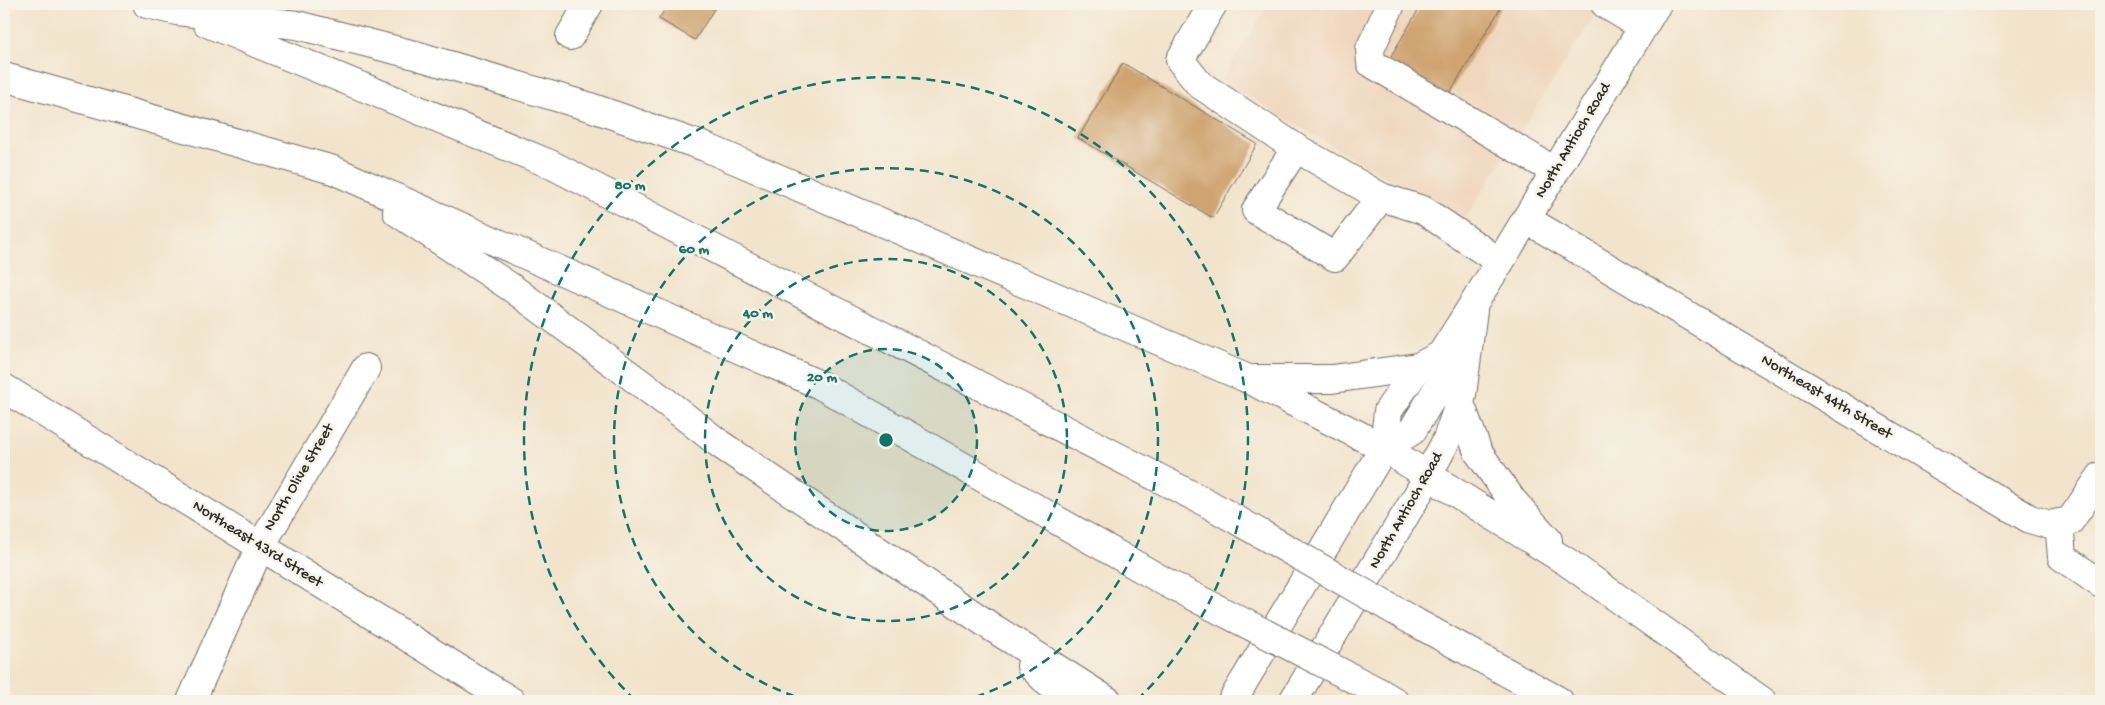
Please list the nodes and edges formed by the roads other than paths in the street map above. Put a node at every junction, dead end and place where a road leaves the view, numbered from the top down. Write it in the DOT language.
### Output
graph roads {
  1 [pos="147,4"];
  2 [pos="590,4"];
  3 [pos="1213,4"];
  4 [pos="1391,4"];
  5 [pos="1605,4"];
  6 [pos="1657,4"];
  7 [pos="177,11"];
  8 [pos="1643,27"];
  9 [pos="570,36"];
  10 [pos="4,77"];
  11 [pos="1296,148"];
  12 [pos="333,170"];
  13 [pos="1555,171"];
  14 [pos="1381,197"];
  15 [pos="1526,219"];
  16 [pos="1500,262"];
  17 [pos="1474,303"];
  18 [pos="1429,361"];
  19 [pos="366,368"];
  20 [pos="1246,378"];
  21 [pos="4,388"];
  22 [pos="1460,403"];
  23 [pos="1384,448"];
  24 [pos="1428,476"];
  25 [pos="2101,476"];
  26 [pos="2059,523"];
  27 [pos="260,547"];
  28 [pos="1567,562"];
  29 [pos="2101,584"];
  30 [pos="993,628"];
  31 [pos="491,697"];
  32 [pos="1386,697"];
  33 [pos="191,701"];
  34 [pos="1067,701"];
  35 [pos="1108,701"];
  36 [pos="1232,701"];
  37 [pos="1293,701"];
  38 [pos="1559,701"];
  39 [pos="1762,701"];
  1 -- 7 [label="main road"];
  2 -- 9 [label="main road"];
  3 -- 11 [label="main road"];
  4 -- 13 [label="main road"];
  5 -- 8 [label="main road"];
  6 -- 8 [label="main road, North Antioch Road"];
  7 -- 20 [label="main road"];
  7 -- 38 [label="main road, bridge"];
  8 -- 13 [label="main road, North Antioch Road"];
  10 -- 12 [label="main road"];
  11 -- 14 [label="main road"];
  11 -- 14 [label="main road"];
  12 -- 30 [label="main road"];
  12 -- 32 [label="main road, bridge"];
  13 -- 15 [label="main road, North Antioch Road"];
  14 -- 16 [label="main road"];
  15 -- 16 [label="main road, North Antioch Road"];
  15 -- 26 [label="main road, Northeast 44th Street"];
  16 -- 17 [label="main road, North Antioch Road"];
  17 -- 18 [label="main road, North Antioch Road"];
  17 -- 22 [label="main road, North Antioch Road"];
  18 -- 20 [label="main road"];
  18 -- 23 [label="main road"];
  19 -- 27 [label="main road, North Olive Street"];
  20 -- 23 [label="main road"];
  21 -- 27 [label="main road, Northeast 43rd Street"];
  22 -- 24 [label="main road, North Antioch Road"];
  22 -- 28 [label="main road"];
  23 -- 24 [label="main road"];
  23 -- 36 [label="main road"];
  24 -- 28 [label="main road"];
  24 -- 37 [label="main road, North Antioch Road"];
  25 -- 26 [label="main road"];
  26 -- 29 [label="main road"];
  27 -- 31 [label="main road, Northeast 43rd Street"];
  27 -- 33 [label="main road, North Olive Street"];
  28 -- 39 [label="main road"];
  30 -- 34 [label="main road"];
  30 -- 35 [label="main road"];
}
